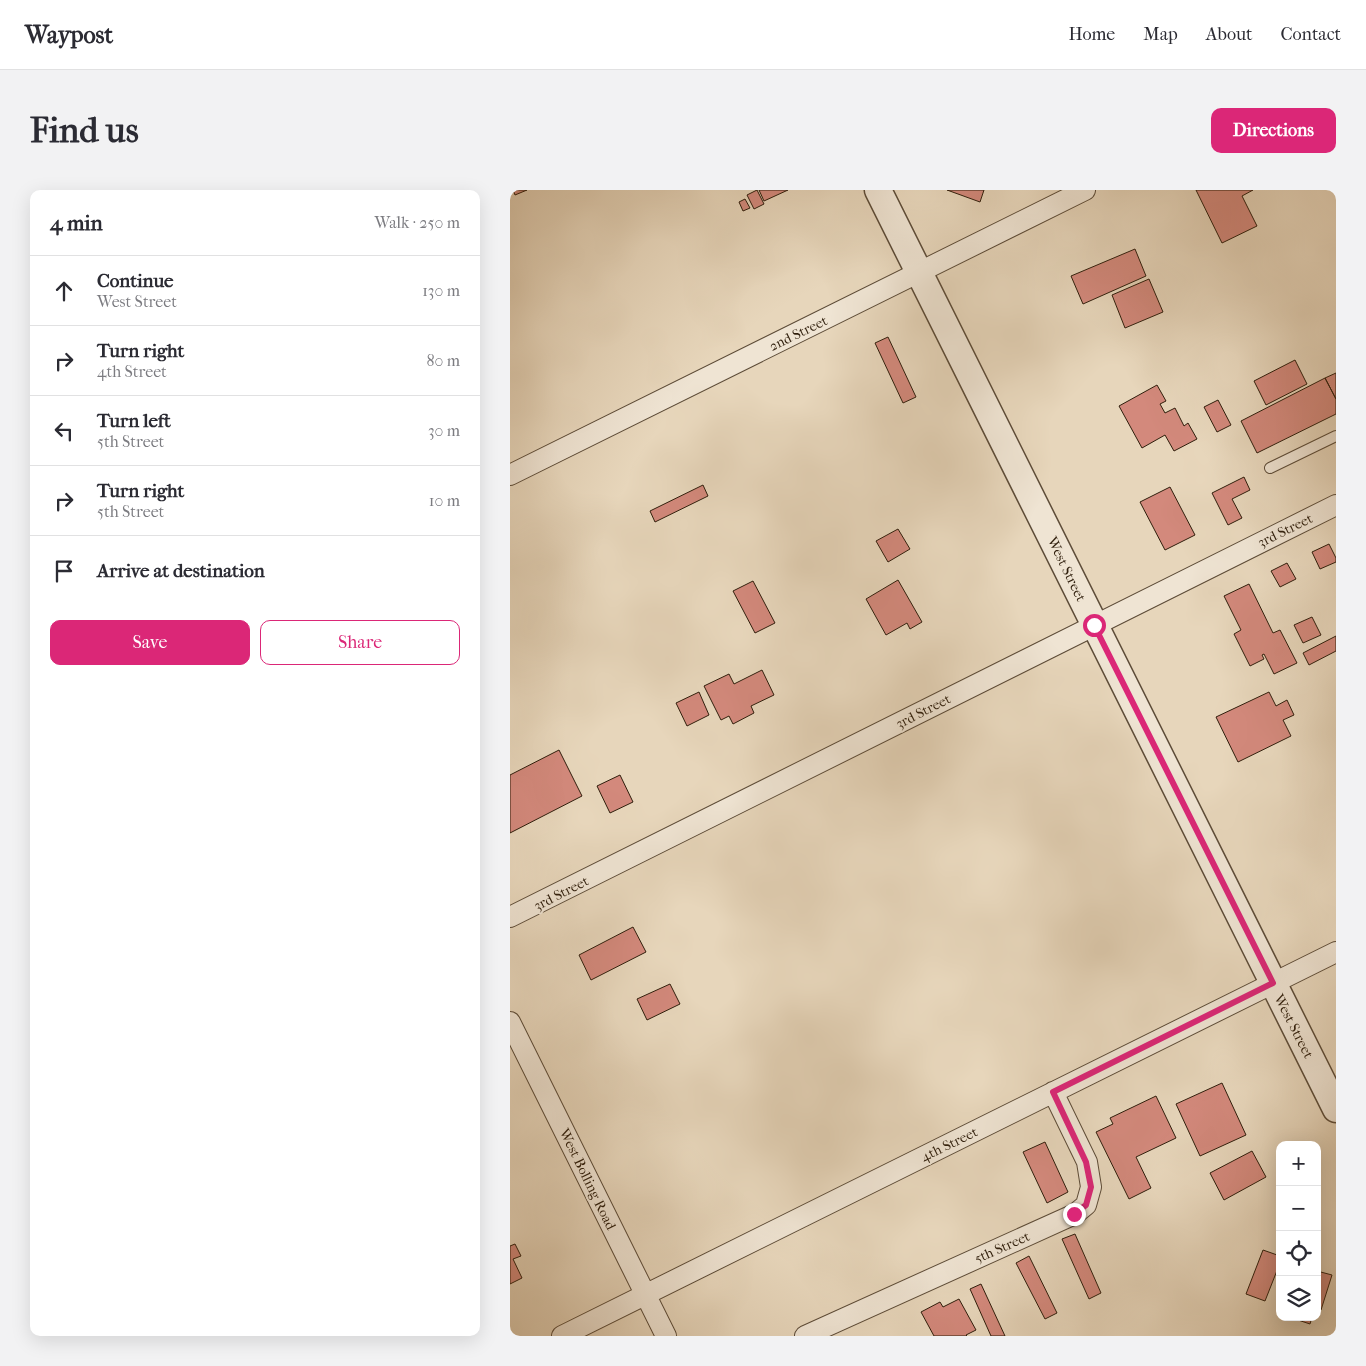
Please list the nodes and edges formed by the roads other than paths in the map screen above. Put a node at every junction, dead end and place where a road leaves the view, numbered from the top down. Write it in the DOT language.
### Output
graph roads {
  1 [pos="878,190"];
  2 [pos="1085,190"];
  3 [pos="919,272"];
  4 [pos="1336,436"];
  5 [pos="1270,468"];
  6 [pos="510,475"];
  7 [pos="1336,505"];
  8 [pos="1094,625"];
  9 [pos="510,917"];
  10 [pos="1336,952"];
  11 [pos="1273,983"];
  12 [pos="510,1022"];
  13 [pos="1053,1092"];
  14 [pos="1336,1110"];
  15 [pos="645,1294"];
  16 [pos="562,1336"];
  17 [pos="666,1336"];
  18 [pos="806,1336"];
  1 -- 3 [label="street, West Street"];
  2 -- 3 [label="street, 2nd Street"];
  3 -- 6 [label="street, 2nd Street"];
  3 -- 8 [label="street, West Street"];
  4 -- 5 [label="lane"];
  7 -- 8 [label="street, 3rd Street"];
  8 -- 9 [label="street, 3rd Street"];
  8 -- 11 [label="street, West Street"];
  10 -- 11 [label="street, 4th Street"];
  11 -- 13 [label="street, 4th Street"];
  11 -- 14 [label="street, West Street"];
  12 -- 15 [label="street, West Bolling Road"];
  13 -- 15 [label="street, 4th Street"];
  13 -- 18 [label="street, 5th Street"];
  15 -- 16 [label="street, 4th Street"];
  15 -- 17 [label="street, West Bolling Road"];
}
